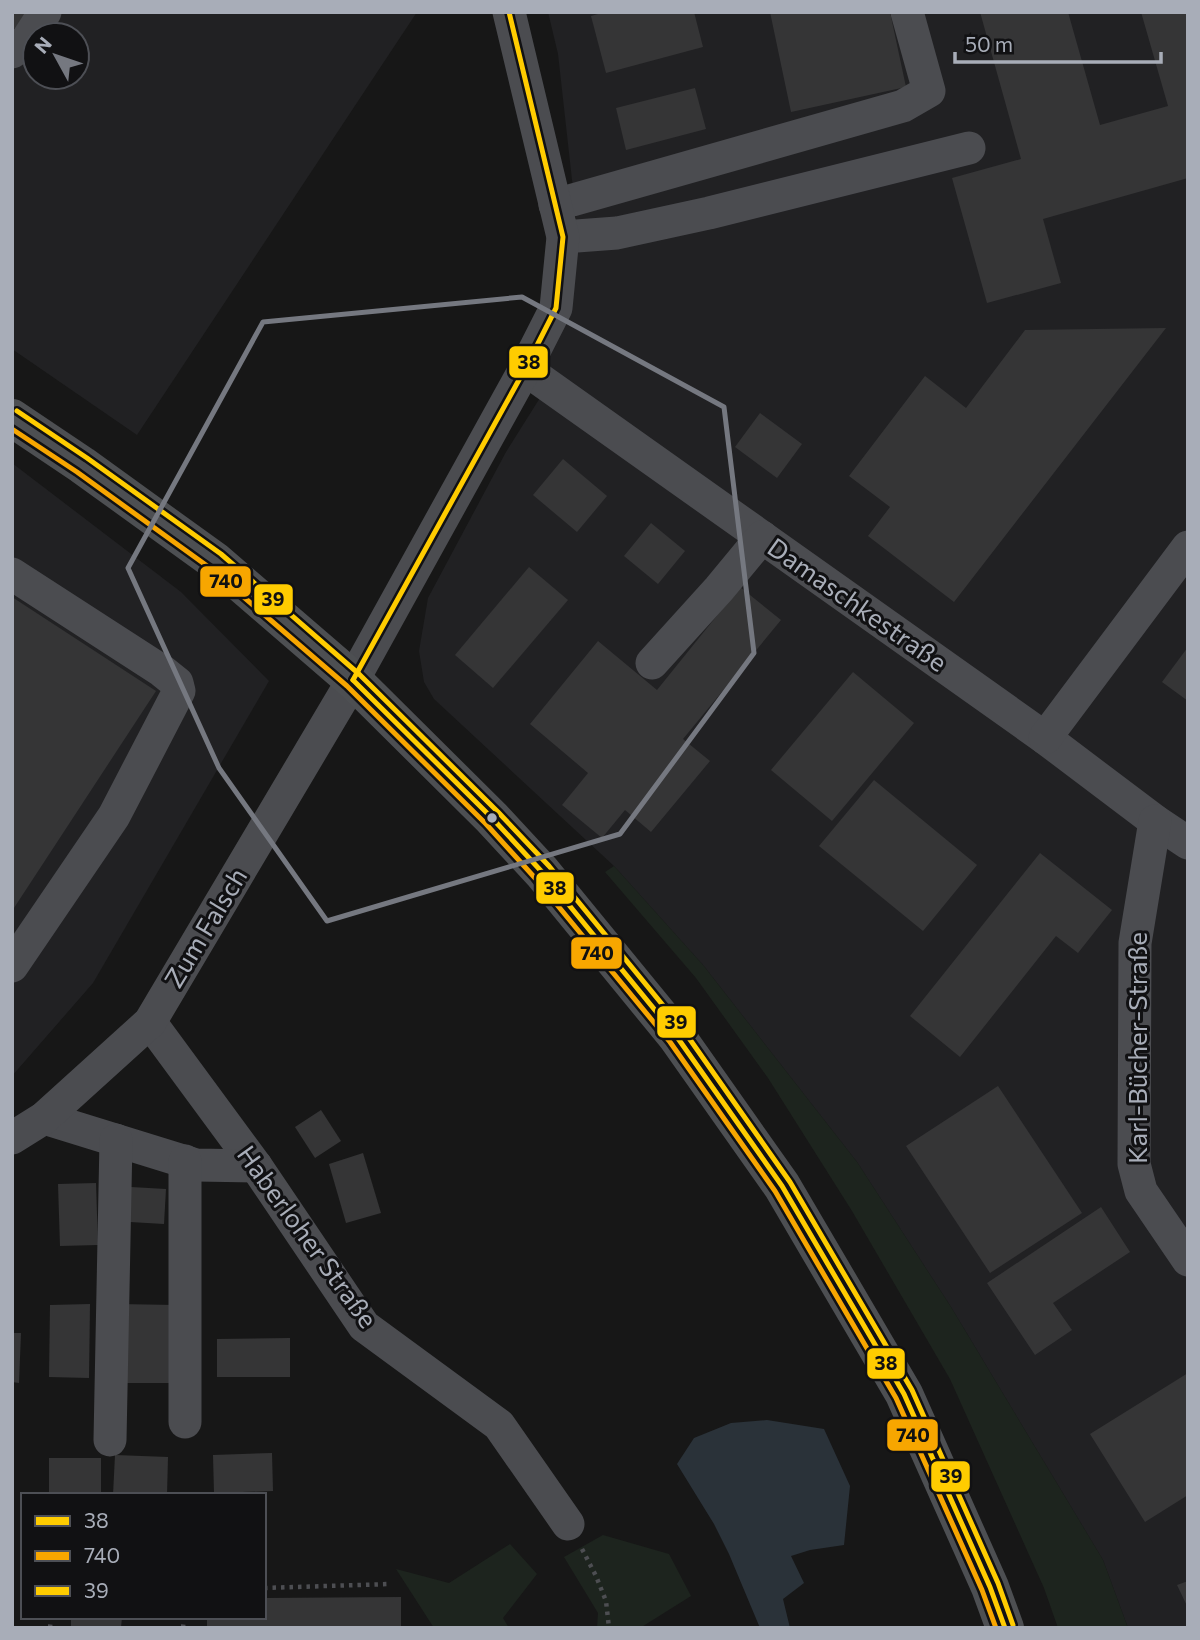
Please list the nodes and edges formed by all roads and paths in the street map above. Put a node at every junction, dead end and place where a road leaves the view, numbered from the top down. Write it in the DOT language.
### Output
graph roads {
  1 [pos="45,12"];
  2 [pos="509,12"];
  3 [pos="907,12"];
  4 [pos="12,52"];
  5 [pos="968,148"];
  6 [pos="555,205"];
  7 [pos="563,237"];
  8 [pos="525,369"];
  9 [pos="12,418"];
  10 [pos="762,537"];
  11 [pos="1188,547"];
  12 [pos="12,574"];
  13 [pos="652,663"];
  14 [pos="354,680"];
  15 [pos="1045,738"];
  16 [pos="1155,821"];
  17 [pos="1188,843"];
  18 [pos="12,966"];
  19 [pos="150,1022"];
  20 [pos="22,1128"];
  21 [pos="116,1140"];
  22 [pos="185,1161"];
  23 [pos="256,1166"];
  24 [pos="1188,1260"];
  25 [pos="185,1422"];
  26 [pos="110,1440"];
  27 [pos="568,1524"];
  28 [pos="390,1584"];
  29 [pos="266,1588"];
  30 [pos="609,1628"];
  31 [pos="1005,1628"];
  1 -- 4 [label="street"];
  2 -- 6 [label="street, Zum Falsch"];
  3 -- 6 [label="street"];
  5 -- 7 [label="street"];
  6 -- 7 [label="street, Zum Falsch"];
  7 -- 8 [label="street, Zum Falsch"];
  8 -- 10 [label="street, Damaschkestraße"];
  8 -- 14 [label="street, Zum Falsch"];
  9 -- 14 [label="main road"];
  10 -- 13 [label="street"];
  10 -- 15 [label="street, Damaschkestraße"];
  11 -- 15 [label="street"];
  12 -- 18 [label="street"];
  14 -- 19 [label="street, Zum Falsch"];
  14 -- 31 [label="main road"];
  15 -- 16 [label="street, Damaschkestraße"];
  16 -- 17 [label="street, Damaschkestraße"];
  16 -- 24 [label="street, Karl-Bücher-Straße"];
  19 -- 20 [label="street, Zum Falsch"];
  19 -- 23 [label="street, Haberloher Straße"];
  20 -- 21 [label="street"];
  21 -- 22 [label="street"];
  21 -- 26 [label="street"];
  22 -- 23 [label="street"];
  22 -- 25 [label="street"];
  23 -- 27 [label="street, Haberloher Straße"];
  27 -- 30 [label="path"];
  28 -- 29 [label="path"];
}
